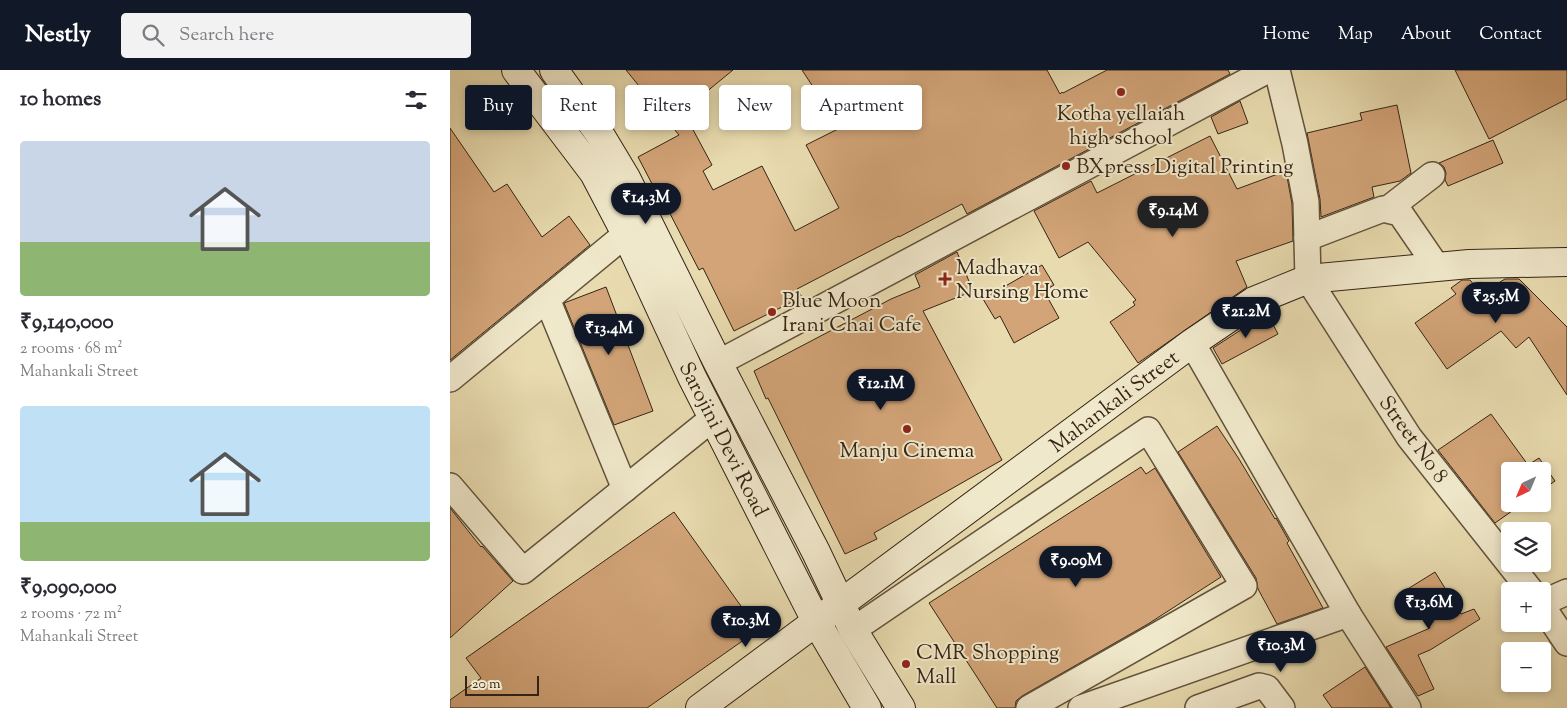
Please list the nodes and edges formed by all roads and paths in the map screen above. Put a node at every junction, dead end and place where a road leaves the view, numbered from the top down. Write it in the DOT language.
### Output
graph roads {
  1 [pos="516,70"];
  2 [pos="554,70"];
  3 [pos="1268,70"];
  4 [pos="1277,70"];
  5 [pos="1432,175"];
  6 [pos="1388,209"];
  7 [pos="626,234"];
  8 [pos="1307,238"];
  9 [pos="1567,262"];
  10 [pos="1437,267"];
  11 [pos="1308,279"];
  12 [pos="547,299"];
  13 [pos="1192,342"];
  14 [pos="718,363"];
  15 [pos="450,379"];
  16 [pos="713,418"];
  17 [pos="450,486"];
  18 [pos="625,489"];
  19 [pos="1524,582"];
  20 [pos="1567,592"];
  21 [pos="1551,598"];
  22 [pos="840,604"];
  23 [pos="1348,614"];
  24 [pos="1551,619"];
  25 [pos="817,623"];
  26 [pos="853,630"];
  27 [pos="1567,643"];
  28 [pos="1202,707"];
  29 [pos="700,708"];
  30 [pos="867,708"];
  31 [pos="900,708"];
  32 [pos="1029,708"];
  33 [pos="1081,708"];
  34 [pos="1282,708"];
  35 [pos="1408,708"];
  1 -- 7 [label="main road, Sarojini Devi Road"];
  2 -- 14 [label="main road, Sarojini Devi Road"];
  3 -- 14 [label="street"];
  4 -- 8 [label="street"];
  5 -- 6 [label="street"];
  6 -- 8 [label="street"];
  6 -- 10 [label="street"];
  7 -- 12 [label="street"];
  7 -- 16 [label="main road, Sarojini Devi Road"];
  8 -- 11 [label="street"];
  9 -- 10 [label="main road, Mahankali Street"];
  10 -- 11 [label="main road, Mahankali Street"];
  11 -- 13 [label="main road, Mahankali Street"];
  11 -- 19 [label="street, Street No 8"];
  12 -- 15 [label="street"];
  12 -- 18 [label="street"];
  13 -- 22 [label="main road, Mahankali Street"];
  13 -- 23 [label="street"];
  14 -- 22 [label="main road, Sarojini Devi Road"];
  16 -- 18 [label="street"];
  16 -- 25 [label="main road, Sarojini Devi Road"];
  17 -- 18 [label="street"];
  20 -- 21 [label="street"];
  22 -- 25 [label="main road, Mahankali Street"];
  22 -- 26 [label="main road, Sarojini Devi Road"];
  23 -- 33 [label="street"];
  23 -- 35 [label="street"];
  24 -- 27 [label="street"];
  25 -- 29 [label="main road, Mahankali Street"];
  25 -- 30 [label="main road, Sarojini Devi Road"];
  26 -- 31 [label="main road, Sarojini Devi Road"];
  26 -- 32 [label="street"];
  28 -- 34 [label="street"];
}
